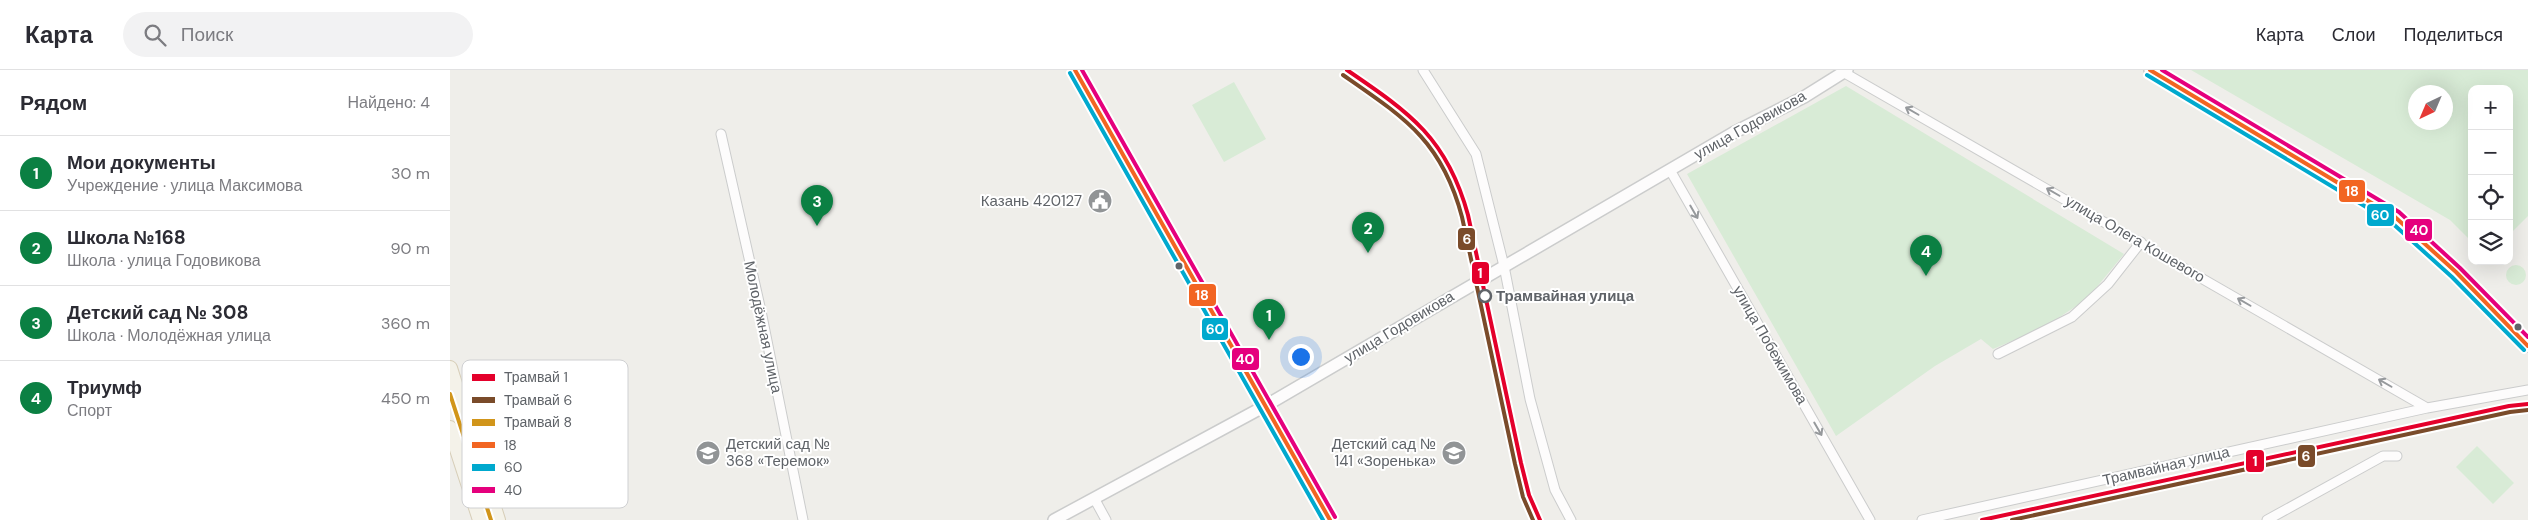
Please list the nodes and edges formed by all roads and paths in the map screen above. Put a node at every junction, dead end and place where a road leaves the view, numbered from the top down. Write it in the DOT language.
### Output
graph roads {
  1 [pos="1075,70"];
  2 [pos="1423,70"];
  3 [pos="2150,70"];
  4 [pos="1845,71"];
  5 [pos="721,134"];
  6 [pos="1670,170"];
  7 [pos="2141,242"];
  8 [pos="1504,266"];
  9 [pos="2528,346"];
  10 [pos="1998,354"];
  11 [pos="450,368"];
  12 [pos="2528,390"];
  13 [pos="462,406"];
  14 [pos="1265,406"];
  15 [pos="2427,408"];
  16 [pos="450,428"];
  17 [pos="2397,456"];
  18 [pos="462,465"];
  19 [pos="1094,498"];
  20 [pos="476,508"];
  21 [pos="494,508"];
  22 [pos="480,520"];
  23 [pos="498,520"];
  24 [pos="803,520"];
  25 [pos="1054,520"];
  26 [pos="1106,520"];
  27 [pos="1330,520"];
  28 [pos="1571,520"];
  29 [pos="1870,520"];
  30 [pos="1922,520"];
  31 [pos="2267,520"];
  1 -- 14 [label="main road"];
  2 -- 8 [label="street"];
  3 -- 9 [label="street"];
  4 -- 6 [label="street, улица Годовикова"];
  7 -- 4 [label="street, улица Олега Кошевого, one-way"];
  5 -- 24 [label="street, Молодёжная улица"];
  6 -- 8 [label="street, улица Годовикова"];
  6 -- 29 [label="street, улица Побежимова, one-way"];
  7 -- 10 [label="street"];
  15 -- 7 [label="street, улица Олега Кошевого, one-way"];
  8 -- 14 [label="street, улица Годовикова"];
  8 -- 28 [label="street"];
  11 -- 13 [label="main road"];
  12 -- 15 [label="street, Трамвайная улица"];
  14 -- 19 [label="street, улица Годовикова"];
  14 -- 27 [label="main road"];
  15 -- 30 [label="street, Трамвайная улица"];
  16 -- 18 [label="main road"];
  17 -- 31 [label="street"];
  19 -- 25 [label="street, улица Годовикова"];
  19 -- 26 [label="street"];
  20 -- 22 [label="main road"];
  21 -- 23 [label="main road"];
}
